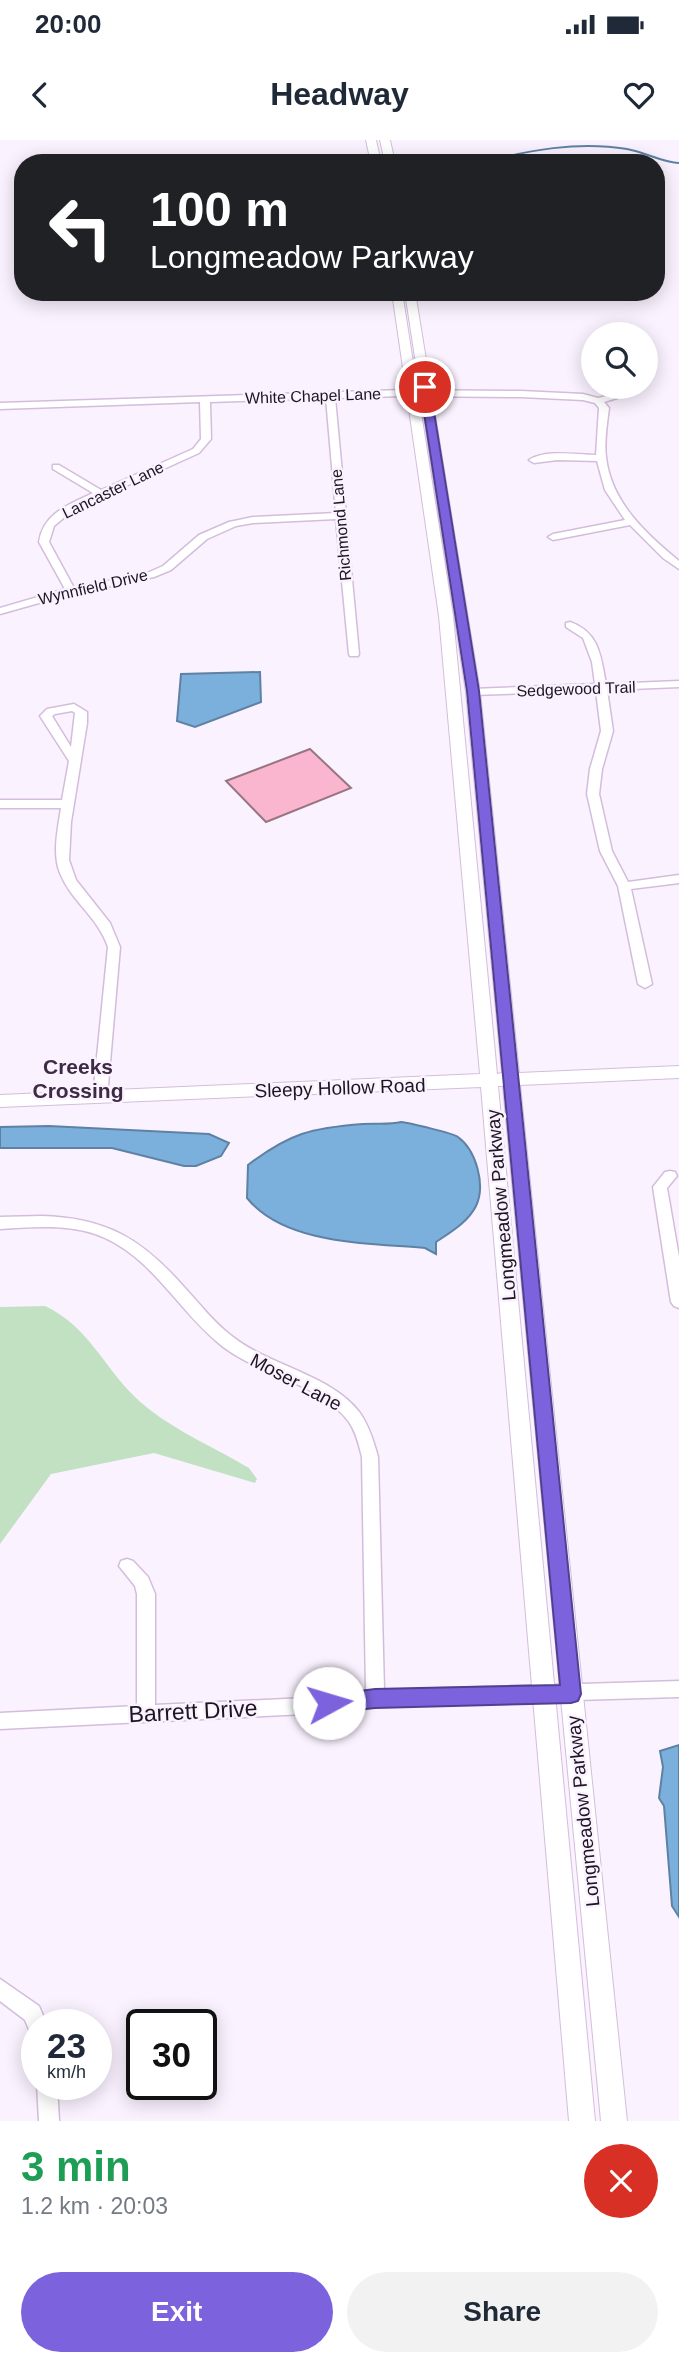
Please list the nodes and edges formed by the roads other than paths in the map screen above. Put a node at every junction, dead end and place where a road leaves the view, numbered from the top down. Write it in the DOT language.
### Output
graph roads {
  1 [pos="399,301"];
  2 [pos="411,301"];
  3 [pos="419,393"];
  4 [pos="330,396"];
  5 [pos="604,399"];
  6 [pos="205,400"];
  7 [pos="598,401"];
  8 [pos="0,406"];
  9 [pos="601,458"];
  10 [pos="534,460"];
  11 [pos="56,467"];
  12 [pos="100,493"];
  13 [pos="339,516"];
  14 [pos="632,522"];
  15 [pos="553,537"];
  16 [pos="679,566"];
  17 [pos="71,591"];
  18 [pos="0,611"];
  19 [pos="570,625"];
  20 [pos="354,654"];
  21 [pos="679,684"];
  22 [pos="602,688"];
  23 [pos="473,691"];
  24 [pos="76,763"];
  25 [pos="0,804"];
  26 [pos="68,804"];
  27 [pos="679,879"];
  28 [pos="624,886"];
  29 [pos="645,984"];
  30 [pos="679,1072"];
  31 [pos="512,1081"];
  32 [pos="490,1082"];
  33 [pos="100,1097"];
  34 [pos="0,1101"];
  35 [pos="670,1176"];
  36 [pos="0,1223"];
  37 [pos="679,1302"];
  38 [pos="127,1566"];
  39 [pos="679,1689"];
  40 [pos="571,1694"];
  41 [pos="544,1695"];
  42 [pos="375,1698"];
  43 [pos="146,1713"];
  44 [pos="0,1721"];
  45 [pos="0,1990"];
  46 [pos="27,2009"];
  47 [pos="48,2100"];
  48 [pos="49,2121"];
  49 [pos="583,2121"];
  50 [pos="614,2121"];
  1 -- 3 [label="street, Longmeadow Parkway"];
  2 -- 3 [label="street, Longmeadow Parkway"];
  3 -- 4 [label="street, White Chapel Lane"];
  3 -- 7 [label="street, White Chapel Lane"];
  3 -- 23 [label="street, Longmeadow Parkway"];
  3 -- 32 [label="street, Longmeadow Parkway"];
  4 -- 6 [label="street, White Chapel Lane"];
  4 -- 13 [label="street, Richmond Lane"];
  5 -- 7 [label="street, White Chapel Lane"];
  6 -- 8 [label="street, White Chapel Lane"];
  6 -- 12 [label="street, Lancaster Lane"];
  7 -- 9 [label="street"];
  9 -- 10 [label="street"];
  9 -- 14 [label="street"];
  11 -- 12 [label="street"];
  12 -- 17 [label="street, Lancaster Lane"];
  13 -- 17 [label="street, Wynnfield Drive"];
  13 -- 20 [label="street, Richmond Lane"];
  14 -- 15 [label="street"];
  14 -- 16 [label="street"];
  17 -- 18 [label="street, Wynnfield Drive"];
  19 -- 22 [label="street"];
  21 -- 22 [label="street, Sedgewood Trail"];
  22 -- 23 [label="street, Sedgewood Trail"];
  22 -- 28 [label="street"];
  23 -- 31 [label="street, Longmeadow Parkway"];
  24 -- 26 [label="street"];
  25 -- 26 [label="street"];
  26 -- 33 [label="street"];
  27 -- 28 [label="street"];
  28 -- 29 [label="street"];
  30 -- 31 [label="street, Sleepy Hollow Road"];
  31 -- 32 [label="street, Sleepy Hollow Road"];
  31 -- 40 [label="street, Longmeadow Parkway"];
  32 -- 33 [label="street, Sleepy Hollow Road"];
  32 -- 41 [label="street, Longmeadow Parkway"];
  33 -- 34 [label="street, Sleepy Hollow Road"];
  35 -- 37 [label="street"];
  36 -- 42 [label="street, Moser Lane"];
  38 -- 43 [label="street"];
  39 -- 40 [label="street, Barrett Drive"];
  40 -- 41 [label="street, Barrett Drive"];
  40 -- 50 [label="street, Longmeadow Parkway"];
  41 -- 42 [label="street, Barrett Drive"];
  41 -- 49 [label="street, Longmeadow Parkway"];
  42 -- 43 [label="street, Barrett Drive"];
  43 -- 44 [label="street, Barrett Drive"];
  45 -- 46 [label="street"];
  47 -- 48 [label="street"];
}
